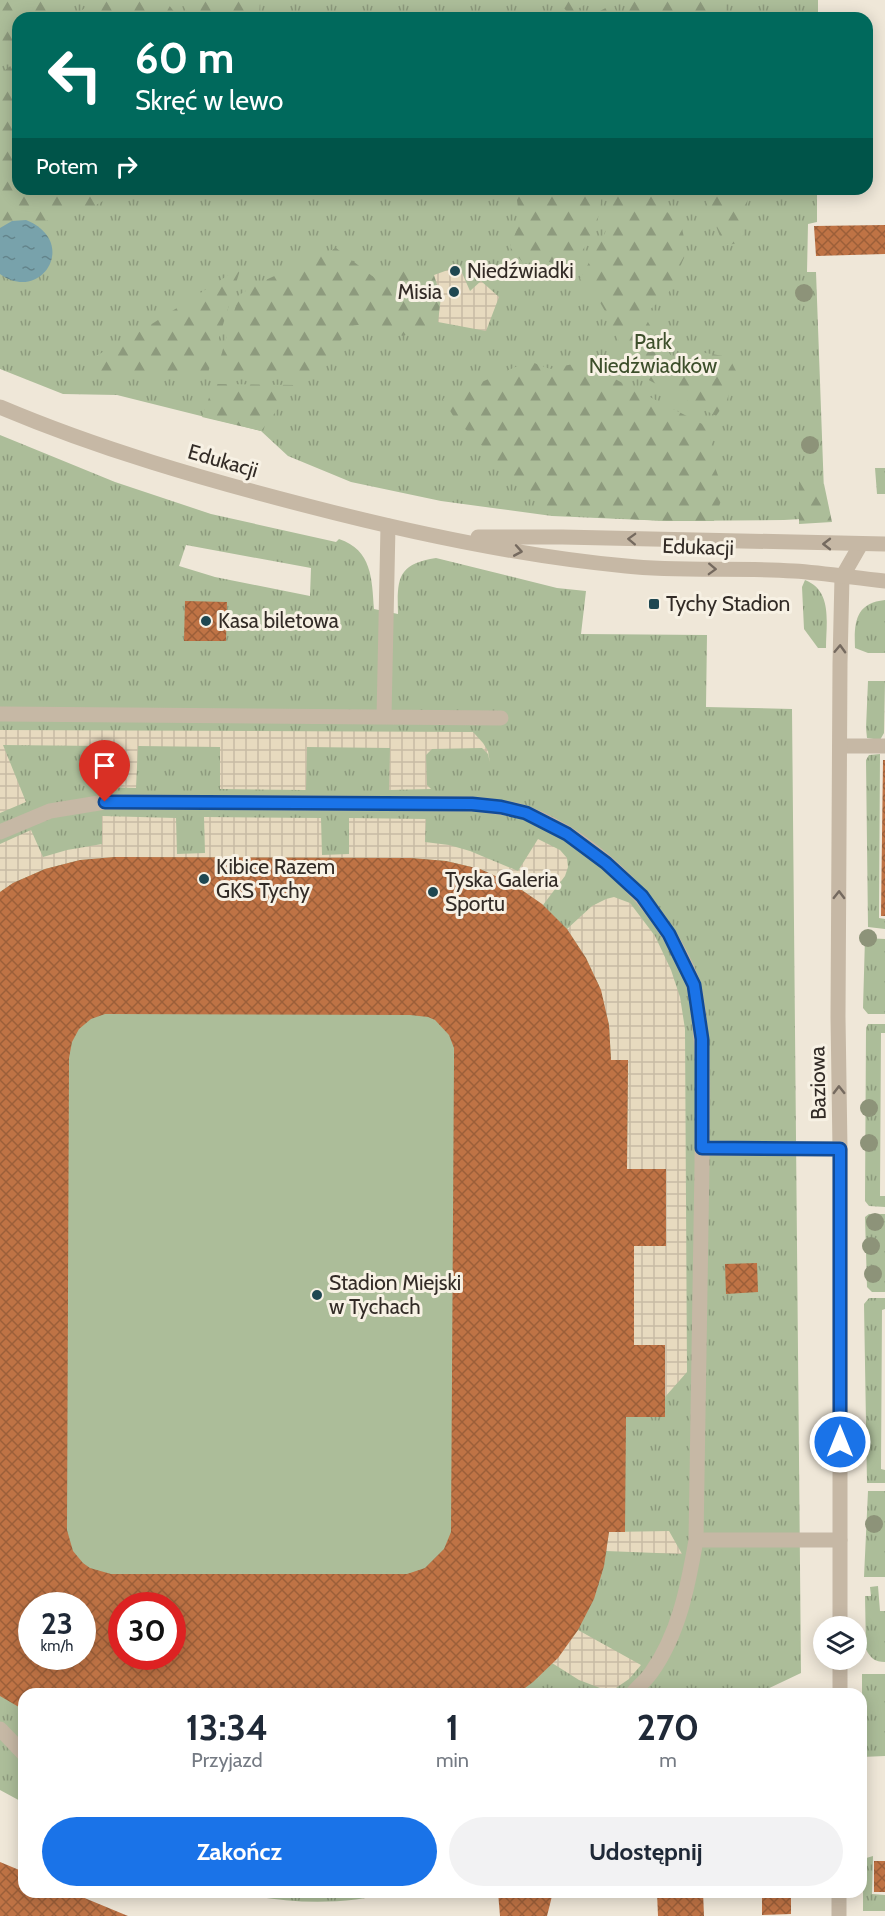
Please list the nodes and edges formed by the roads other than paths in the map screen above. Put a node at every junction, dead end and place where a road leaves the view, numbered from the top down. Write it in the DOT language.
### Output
graph roads {
  1 [pos="0,407"];
  2 [pos="388,526"];
  3 [pos="440,537"];
  4 [pos="861,544"];
  5 [pos="885,544"];
  6 [pos="842,577"];
  7 [pos="885,581"];
  8 [pos="0,714"];
  9 [pos="384,717"];
  10 [pos="501,718"];
  11 [pos="840,746"];
  12 [pos="885,746"];
  13 [pos="0,832"];
  14 [pos="702,1148"];
  15 [pos="840,1149"];
  16 [pos="696,1540"];
  17 [pos="840,1540"];
  18 [pos="840,1616"];
  19 [pos="840,1670"];
  20 [pos="638,1688"];
  21 [pos="840,1688"];
  22 [pos="0,1729"];
  23 [pos="18,1748"];
  24 [pos="838,1898"];
  25 [pos="839,1916"];
  1 -- 2 [label="street, Edukacji"];
  2 -- 3 [label="street, Edukacji"];
  2 -- 9 [label="street"];
  4 -- 3 [label="street, Edukacji, one-way"];
  3 -- 6 [label="street, Edukacji, one-way"];
  4 -- 5 [label="street, Edukacji"];
  4 -- 6 [label="street, Baziowa"];
  6 -- 7 [label="street, Edukacji"];
  11 -- 6 [label="street, Baziowa, one-way"];
  8 -- 9 [label="street"];
  9 -- 10 [label="street"];
  11 -- 12 [label="street"];
  15 -- 11 [label="street, Baziowa, one-way"];
  13 -- 14 [label="street"];
  14 -- 15 [label="street"];
  14 -- 16 [label="street"];
  15 -- 17 [label="street, Baziowa"];
  16 -- 17 [label="street"];
  16 -- 20 [label="street"];
  17 -- 18 [label="street, Baziowa"];
  19 -- 21 [label="street"];
  22 -- 23 [label="street"];
  24 -- 25 [label="street"];
}
